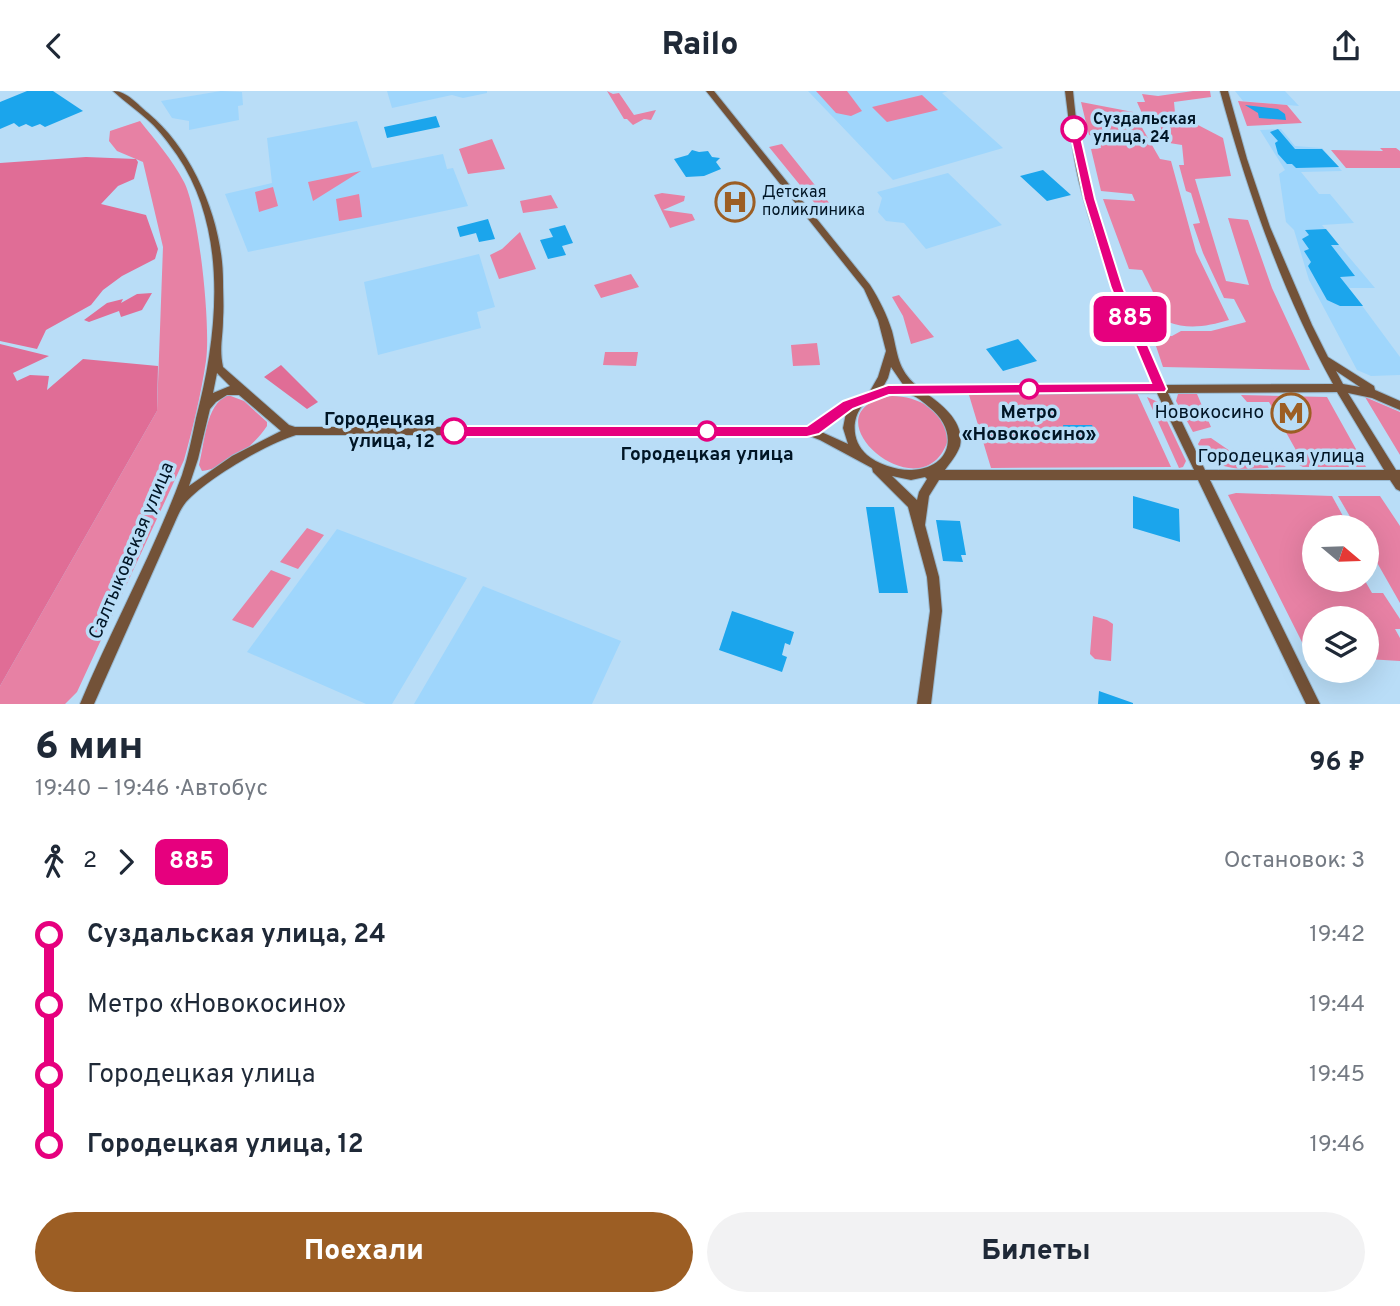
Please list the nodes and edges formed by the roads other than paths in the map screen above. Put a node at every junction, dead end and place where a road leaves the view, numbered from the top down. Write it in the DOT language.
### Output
graph roads {
  1 [pos="117,91"];
  2 [pos="710,91"];
  3 [pos="1069,91"];
  4 [pos="1224,91"];
  5 [pos="890,347"];
  6 [pos="215,355"];
  7 [pos="1323,357"];
  8 [pos="1340,388"];
  9 [pos="1160,389"];
  10 [pos="896,390"];
  11 [pos="916,390"];
  12 [pos="869,395"];
  13 [pos="250,397"];
  14 [pos="934,403"];
  15 [pos="1395,403"];
  16 [pos="204,410"];
  17 [pos="272,416"];
  18 [pos="296,431"];
  19 [pos="807,432"];
  20 [pos="194,453"];
  21 [pos="244,457"];
  22 [pos="946,461"];
  23 [pos="870,462"];
  24 [pos="219,473"];
  25 [pos="917,474"];
  26 [pos="1201,474"];
  27 [pos="935,475"];
  28 [pos="1396,475"];
  29 [pos="1400,487"];
  30 [pos="171,518"];
  31 [pos="920,523"];
  32 [pos="87,704"];
  33 [pos="924,704"];
  34 [pos="1313,704"];
  1 -- 6 [label="street, Салтыковская улица"];
  2 -- 5 [label="street"];
  3 -- 9 [label="street"];
  4 -- 7 [label="street"];
  5 -- 11 [label="street"];
  5 -- 12 [label="street"];
  6 -- 13 [label="street"];
  6 -- 16 [label="street, Салтыковская улица"];
  7 -- 8 [label="street"];
  7 -- 15 [label="street"];
  8 -- 9 [label="street"];
  8 -- 15 [label="street"];
  8 -- 28 [label="street"];
  9 -- 11 [label="street"];
  9 -- 26 [label="street"];
  10 -- 11 [label="street"];
  10 -- 12 [label="street"];
  10 -- 14 [label="street"];
  11 -- 14 [label="street"];
  12 -- 19 [label="street"];
  12 -- 23 [label="street"];
  13 -- 16 [label="street"];
  13 -- 17 [label="street"];
  14 -- 22 [label="street"];
  16 -- 20 [label="street, Салтыковская улица"];
  17 -- 18 [label="street"];
  17 -- 21 [label="street"];
  18 -- 19 [label="street"];
  18 -- 21 [label="street"];
  19 -- 23 [label="street"];
  20 -- 24 [label="street"];
  20 -- 30 [label="street, Салтыковская улица"];
  21 -- 24 [label="street"];
  22 -- 25 [label="street"];
  22 -- 27 [label="street"];
  23 -- 25 [label="street"];
  23 -- 31 [label="street"];
  24 -- 30 [label="street"];
  25 -- 27 [label="street, Городецкая улица"];
  26 -- 27 [label="street, Городецкая улица"];
  26 -- 28 [label="street, Городецкая улица"];
  26 -- 34 [label="street"];
  27 -- 31 [label="street"];
  28 -- 29 [label="street"];
  30 -- 32 [label="street, Салтыковская улица"];
  31 -- 33 [label="street"];
}
